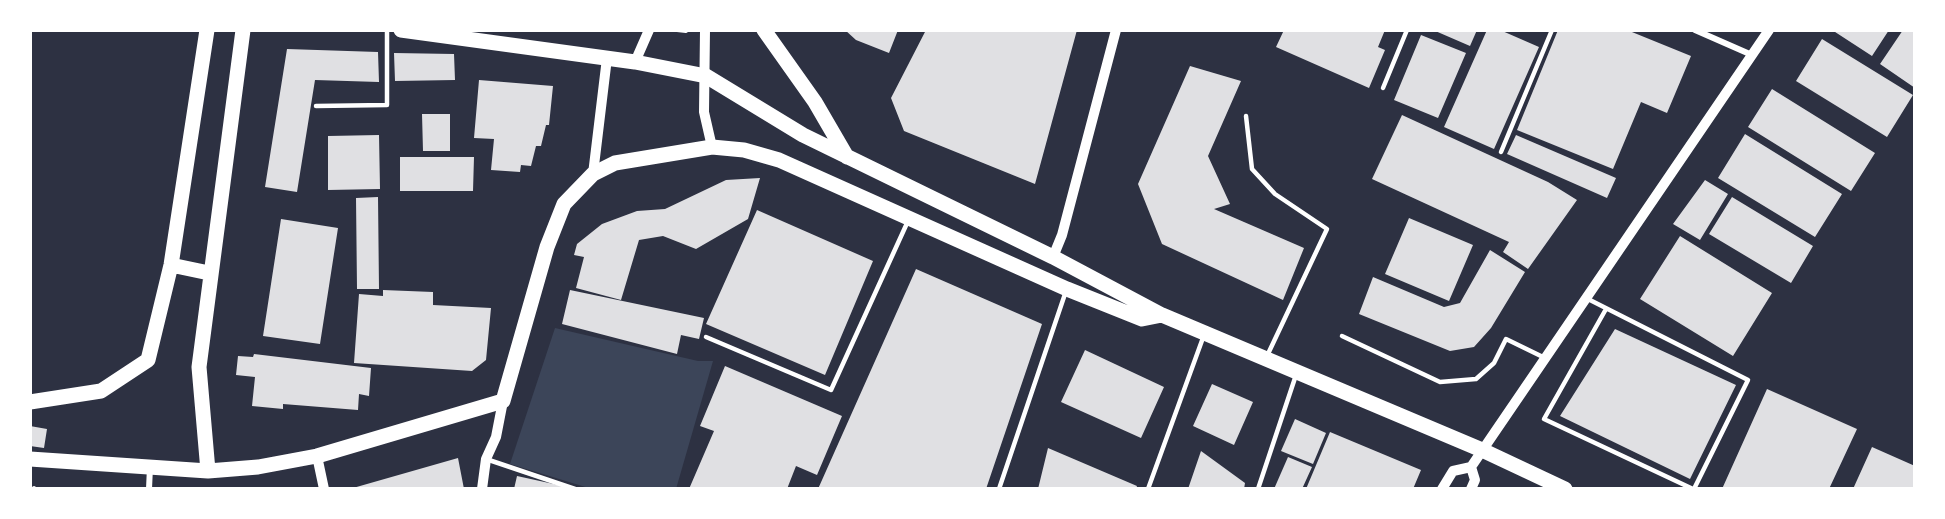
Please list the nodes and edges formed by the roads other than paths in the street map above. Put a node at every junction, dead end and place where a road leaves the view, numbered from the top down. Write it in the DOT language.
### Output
graph roads {
  1 [pos="207,30"];
  2 [pos="243,30"];
  3 [pos="387,30"];
  4 [pos="401,30"];
  5 [pos="650,30"];
  6 [pos="705,30"];
  7 [pos="764,30"];
  8 [pos="1116,30"];
  9 [pos="1407,30"];
  10 [pos="1552,30"];
  11 [pos="1695,30"];
  12 [pos="1769,30"];
  13 [pos="1752,55"];
  14 [pos="607,58"];
  15 [pos="635,62"];
  16 [pos="706,76"];
  17 [pos="1383,88"];
  18 [pos="316,106"];
  19 [pos="1246,116"];
  20 [pos="712,147"];
  21 [pos="1501,152"];
  22 [pos="847,157"];
  23 [pos="593,174"];
  24 [pos="909,219"];
  25 [pos="1053,257"];
  26 [pos="171,265"];
  27 [pos="209,273"];
  28 [pos="1067,289"];
  29 [pos="1586,298"];
  30 [pos="1606,309"];
  31 [pos="1162,315"];
  32 [pos="1205,333"];
  33 [pos="1342,336"];
  34 [pos="706,337"];
  35 [pos="1266,358"];
  36 [pos="1545,358"];
  37 [pos="1297,372"];
  38 [pos="503,401"];
  39 [pos="30,402"];
  40 [pos="1482,450"];
  41 [pos="317,456"];
  42 [pos="30,459"];
  43 [pos="486,459"];
  44 [pos="150,466"];
  45 [pos="1471,467"];
  46 [pos="208,471"];
  47 [pos="149,489"];
  48 [pos="324,489"];
  49 [pos="482,489"];
  50 [pos="575,489"];
  51 [pos="999,489"];
  52 [pos="1149,489"];
  53 [pos="1258,489"];
  54 [pos="1442,489"];
  55 [pos="1471,489"];
  56 [pos="1565,489"];
  57 [pos="1694,489"];
  1 -- 26 [label="main road"];
  2 -- 27 [label="main road"];
  3 -- 18 [label="lane"];
  4 -- 14 [label="main road"];
  5 -- 15 [label="street"];
  6 -- 16 [label="street"];
  7 -- 22 [label="main road"];
  8 -- 25 [label="street"];
  9 -- 17 [label="lane"];
  10 -- 21 [label="lane"];
  11 -- 13 [label="street"];
  12 -- 13 [label="street"];
  13 -- 29 [label="street"];
  14 -- 15 [label="main road"];
  14 -- 23 [label="street"];
  15 -- 16 [label="main road"];
  16 -- 20 [label="street"];
  16 -- 22 [label="main road"];
  19 -- 35 [label="lane"];
  20 -- 23 [label="main road"];
  20 -- 24 [label="main road"];
  22 -- 25 [label="main road"];
  23 -- 38 [label="main road"];
  24 -- 28 [label="main road"];
  24 -- 34 [label="lane"];
  25 -- 31 [label="main road"];
  26 -- 27 [label="main road"];
  26 -- 39 [label="main road"];
  27 -- 46 [label="main road"];
  28 -- 31 [label="main road"];
  28 -- 51 [label="lane"];
  29 -- 30 [label="lane"];
  29 -- 36 [label="street"];
  30 -- 57 [label="lane"];
  30 -- 57 [label="lane"];
  31 -- 32 [label="main road"];
  32 -- 35 [label="main road"];
  32 -- 52 [label="lane"];
  33 -- 36 [label="lane"];
  35 -- 37 [label="main road"];
  36 -- 40 [label="street"];
  37 -- 40 [label="main road"];
  37 -- 53 [label="lane"];
  38 -- 41 [label="main road"];
  38 -- 43 [label="street"];
  40 -- 45 [label="street"];
  40 -- 56 [label="main road"];
  41 -- 46 [label="main road"];
  41 -- 48 [label="street"];
  42 -- 44 [label="main road"];
  43 -- 49 [label="street"];
  43 -- 50 [label="lane"];
  44 -- 46 [label="main road"];
  44 -- 47 [label="street"];
  45 -- 54 [label="street"];
  45 -- 55 [label="street"];
}
